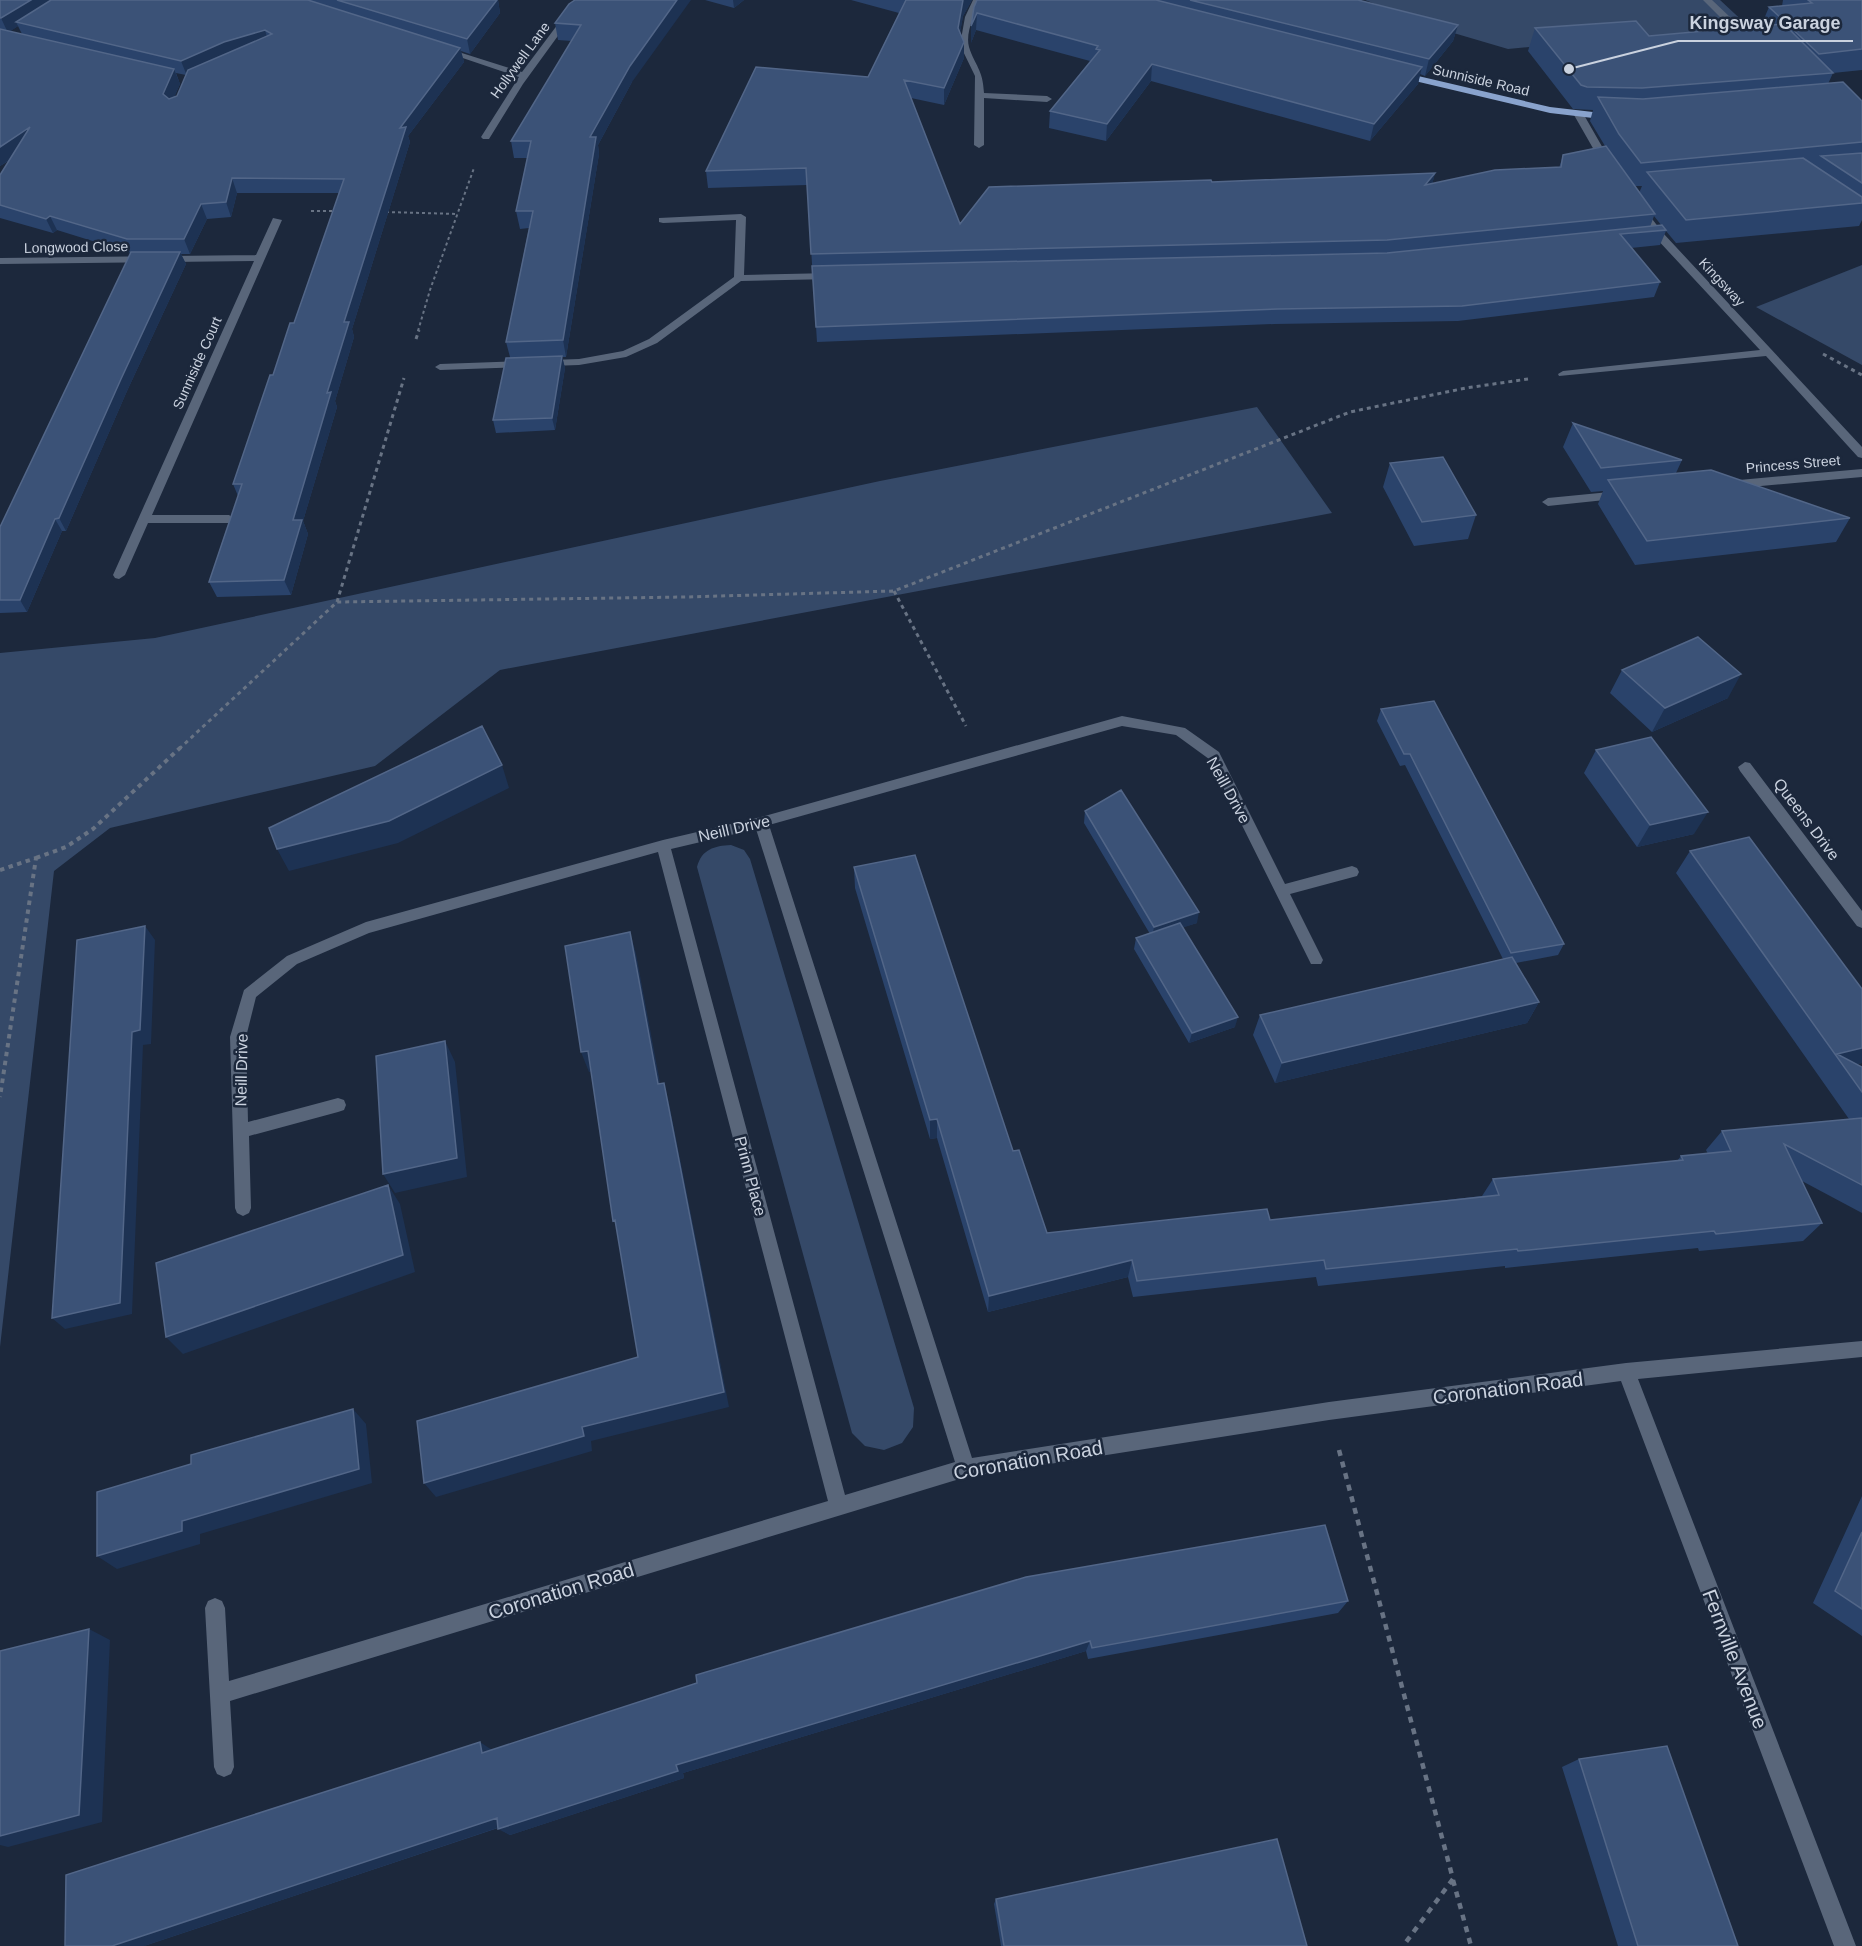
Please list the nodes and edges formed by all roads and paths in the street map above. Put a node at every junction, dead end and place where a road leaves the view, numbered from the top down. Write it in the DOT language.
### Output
graph roads {
  1 [pos="580,0"];
  2 [pos="977,0"];
  3 [pos="1707,0"];
  4 [pos="1728,20"];
  5 [pos="435,48"];
  6 [pos="1390,72"];
  7 [pos="524,75"];
  8 [pos="979,95"];
  9 [pos="1047,99"];
  10 [pos="1579,115"];
  11 [pos="1616,117"];
  12 [pos="486,138"];
  13 [pos="979,146"];
  14 [pos="1614,172"];
  15 [pos="1633,200"];
  16 [pos="340,211"];
  17 [pos="375,212"];
  18 [pos="457,214"];
  19 [pos="277,220"];
  20 [pos="663,220"];
  21 [pos="260,258"];
  22 [pos="0,261"];
  23 [pos="847,276"];
  24 [pos="739,278"];
  25 [pos="1768,353"];
  26 [pos="440,367"];
  27 [pos="1563,374"];
  28 [pos="1862,454"];
  29 [pos="1862,473"];
  30 [pos="1711,487"];
  31 [pos="1629,494"];
  32 [pos="1548,502"];
  33 [pos="144,519"];
  34 [pos="228,519"];
  35 [pos="119,575"];
  36 [pos="894,591"];
  37 [pos="984,760"];
  38 [pos="1745,767"];
  39 [pos="761,822"];
  40 [pos="663,845"];
  41 [pos="36,858"];
  42 [pos="0,870"];
  43 [pos="1352,872"];
  44 [pos="1281,891"];
  45 [pos="1862,922"];
  46 [pos="1316,960"];
  47 [pos="0,1097"];
  48 [pos="338,1104"];
  49 [pos="241,1131"];
  50 [pos="243,1209"];
  51 [pos="1862,1349"];
  52 [pos="1626,1372"];
  53 [pos="1329,1411"];
  54 [pos="966,1468"];
  55 [pos="839,1508"];
  56 [pos="215,1608"];
  57 [pos="220,1694"];
  58 [pos="224,1767"];
  59 [pos="1453,1879"];
  60 [pos="1403,1946"];
  61 [pos="1471,1946"];
  62 [pos="1845,1946"];
  1 -- 7 [label="street, Hollywell Lane"];
  2 -- 8 [label="street"];
  3 -- 4 [label="street"];
  5 -- 7 [label="street"];
  6 -- 10 [label="main road, Sunniside Road"];
  7 -- 12 [label="street, Hollywell Lane"];
  8 -- 9 [label="street"];
  8 -- 13 [label="street"];
  10 -- 11 [label="main road, Sunniside Road"];
  10 -- 14 [label="street"];
  15 -- 25 [label="street, Kingsway"];
  16 -- 19 [label="path"];
  17 -- 18 [label="path"];
  19 -- 21 [label="street, Sunniside Court"];
  20 -- 24 [label="street"];
  21 -- 22 [label="street, Longwood Close"];
  21 -- 33 [label="street, Sunniside Court"];
  23 -- 24 [label="street"];
  24 -- 26 [label="street"];
  25 -- 27 [label="street"];
  25 -- 28 [label="street, Kingsway"];
  27 -- 36 [label="path"];
  29 -- 30 [label="street, Princess Street"];
  31 -- 32 [label="street"];
  33 -- 34 [label="street"];
  33 -- 35 [label="street, Sunniside Court"];
  36 -- 37 [label="path"];
  36 -- 41 [label="path"];
  37 -- 39 [label="street, Neill Drive"];
  37 -- 44 [label="street, Neill Drive"];
  38 -- 45 [label="street, Queens Drive"];
  39 -- 40 [label="street, Neill Drive"];
  39 -- 54 [label="street"];
  40 -- 49 [label="street, Neill Drive"];
  40 -- 55 [label="street, Prinn Place"];
  41 -- 42 [label="path"];
  41 -- 47 [label="path"];
  43 -- 44 [label="street"];
  44 -- 46 [label="street, Neill Drive"];
  48 -- 49 [label="street, Neill Drive"];
  49 -- 50 [label="street, Neill Drive"];
  51 -- 52 [label="street, Coronation Road"];
  52 -- 53 [label="street, Coronation Road"];
  52 -- 62 [label="street, Fernville Avenue"];
  53 -- 54 [label="street, Coronation Road"];
  53 -- 59 [label="path"];
  54 -- 55 [label="street, Coronation Road"];
  55 -- 57 [label="street, Coronation Road"];
  56 -- 57 [label="street"];
  57 -- 58 [label="street"];
  59 -- 60 [label="path"];
  59 -- 61 [label="path"];
}
